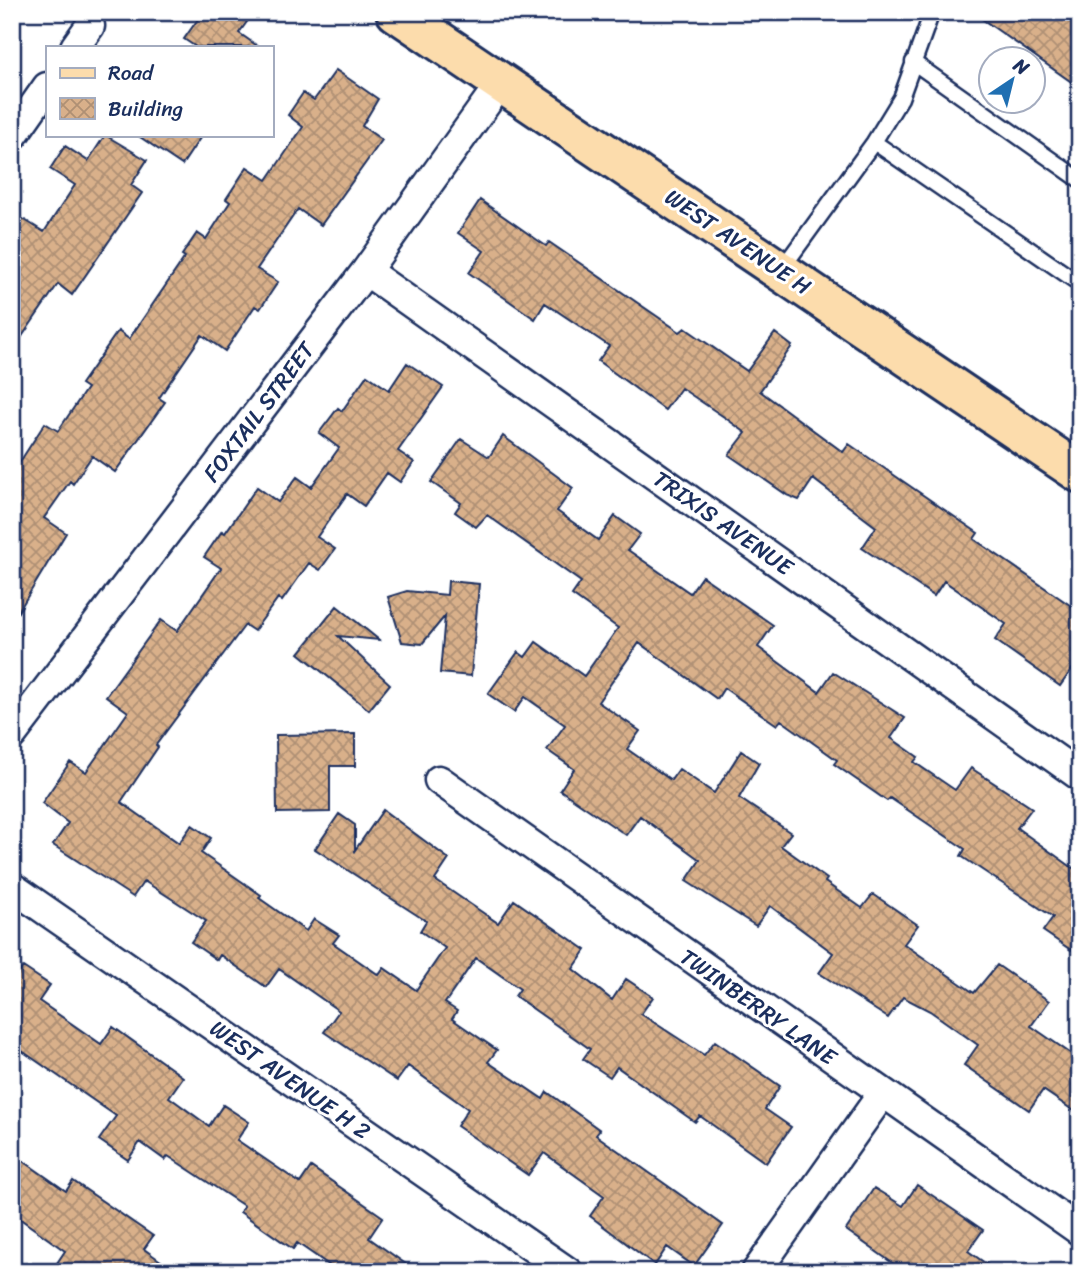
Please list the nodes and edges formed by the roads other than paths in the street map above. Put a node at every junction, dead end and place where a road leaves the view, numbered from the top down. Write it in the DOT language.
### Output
graph roads {
  1 [pos="396,12"];
  2 [pos="933,12"];
  3 [pos="913,62"];
  4 [pos="500,84"];
  5 [pos="46,88"];
  6 [pos="12,137"];
  7 [pos="874,142"];
  8 [pos="1080,180"];
  9 [pos="366,271"];
  10 [pos="781,271"];
  11 [pos="1080,284"];
  12 [pos="1009,425"];
  13 [pos="1080,442"];
  14 [pos="1080,472"];
  15 [pos="12,735"];
  16 [pos="1080,776"];
  17 [pos="439,780"];
  18 [pos="12,887"];
  19 [pos="882,1094"];
  20 [pos="1080,1231"];
  21 [pos="568,1272"];
  22 [pos="756,1272"];
  1 -- 4 [label="main road, WEST AVENUE H"];
  2 -- 3 [label="lane"];
  3 -- 7 [label="lane"];
  3 -- 8 [label="lane"];
  4 -- 9 [label="street, FOXTAIL STREET"];
  4 -- 10 [label="main road, WEST AVENUE H"];
  5 -- 6 [label="street"];
  7 -- 10 [label="lane"];
  7 -- 11 [label="lane"];
  9 -- 15 [label="street, FOXTAIL STREET"];
  9 -- 16 [label="street, TRIXIS AVENUE"];
  10 -- 12 [label="main road, WEST AVENUE H"];
  12 -- 13 [label="main road"];
  12 -- 14 [label="main road, WEST AVENUE H"];
  17 -- 19 [label="street, TWINBERRY LANE"];
  18 -- 21 [label="street, WEST AVENUE H 2"];
  19 -- 20 [label="street, TWINBERRY LANE"];
  19 -- 22 [label="street"];
}
